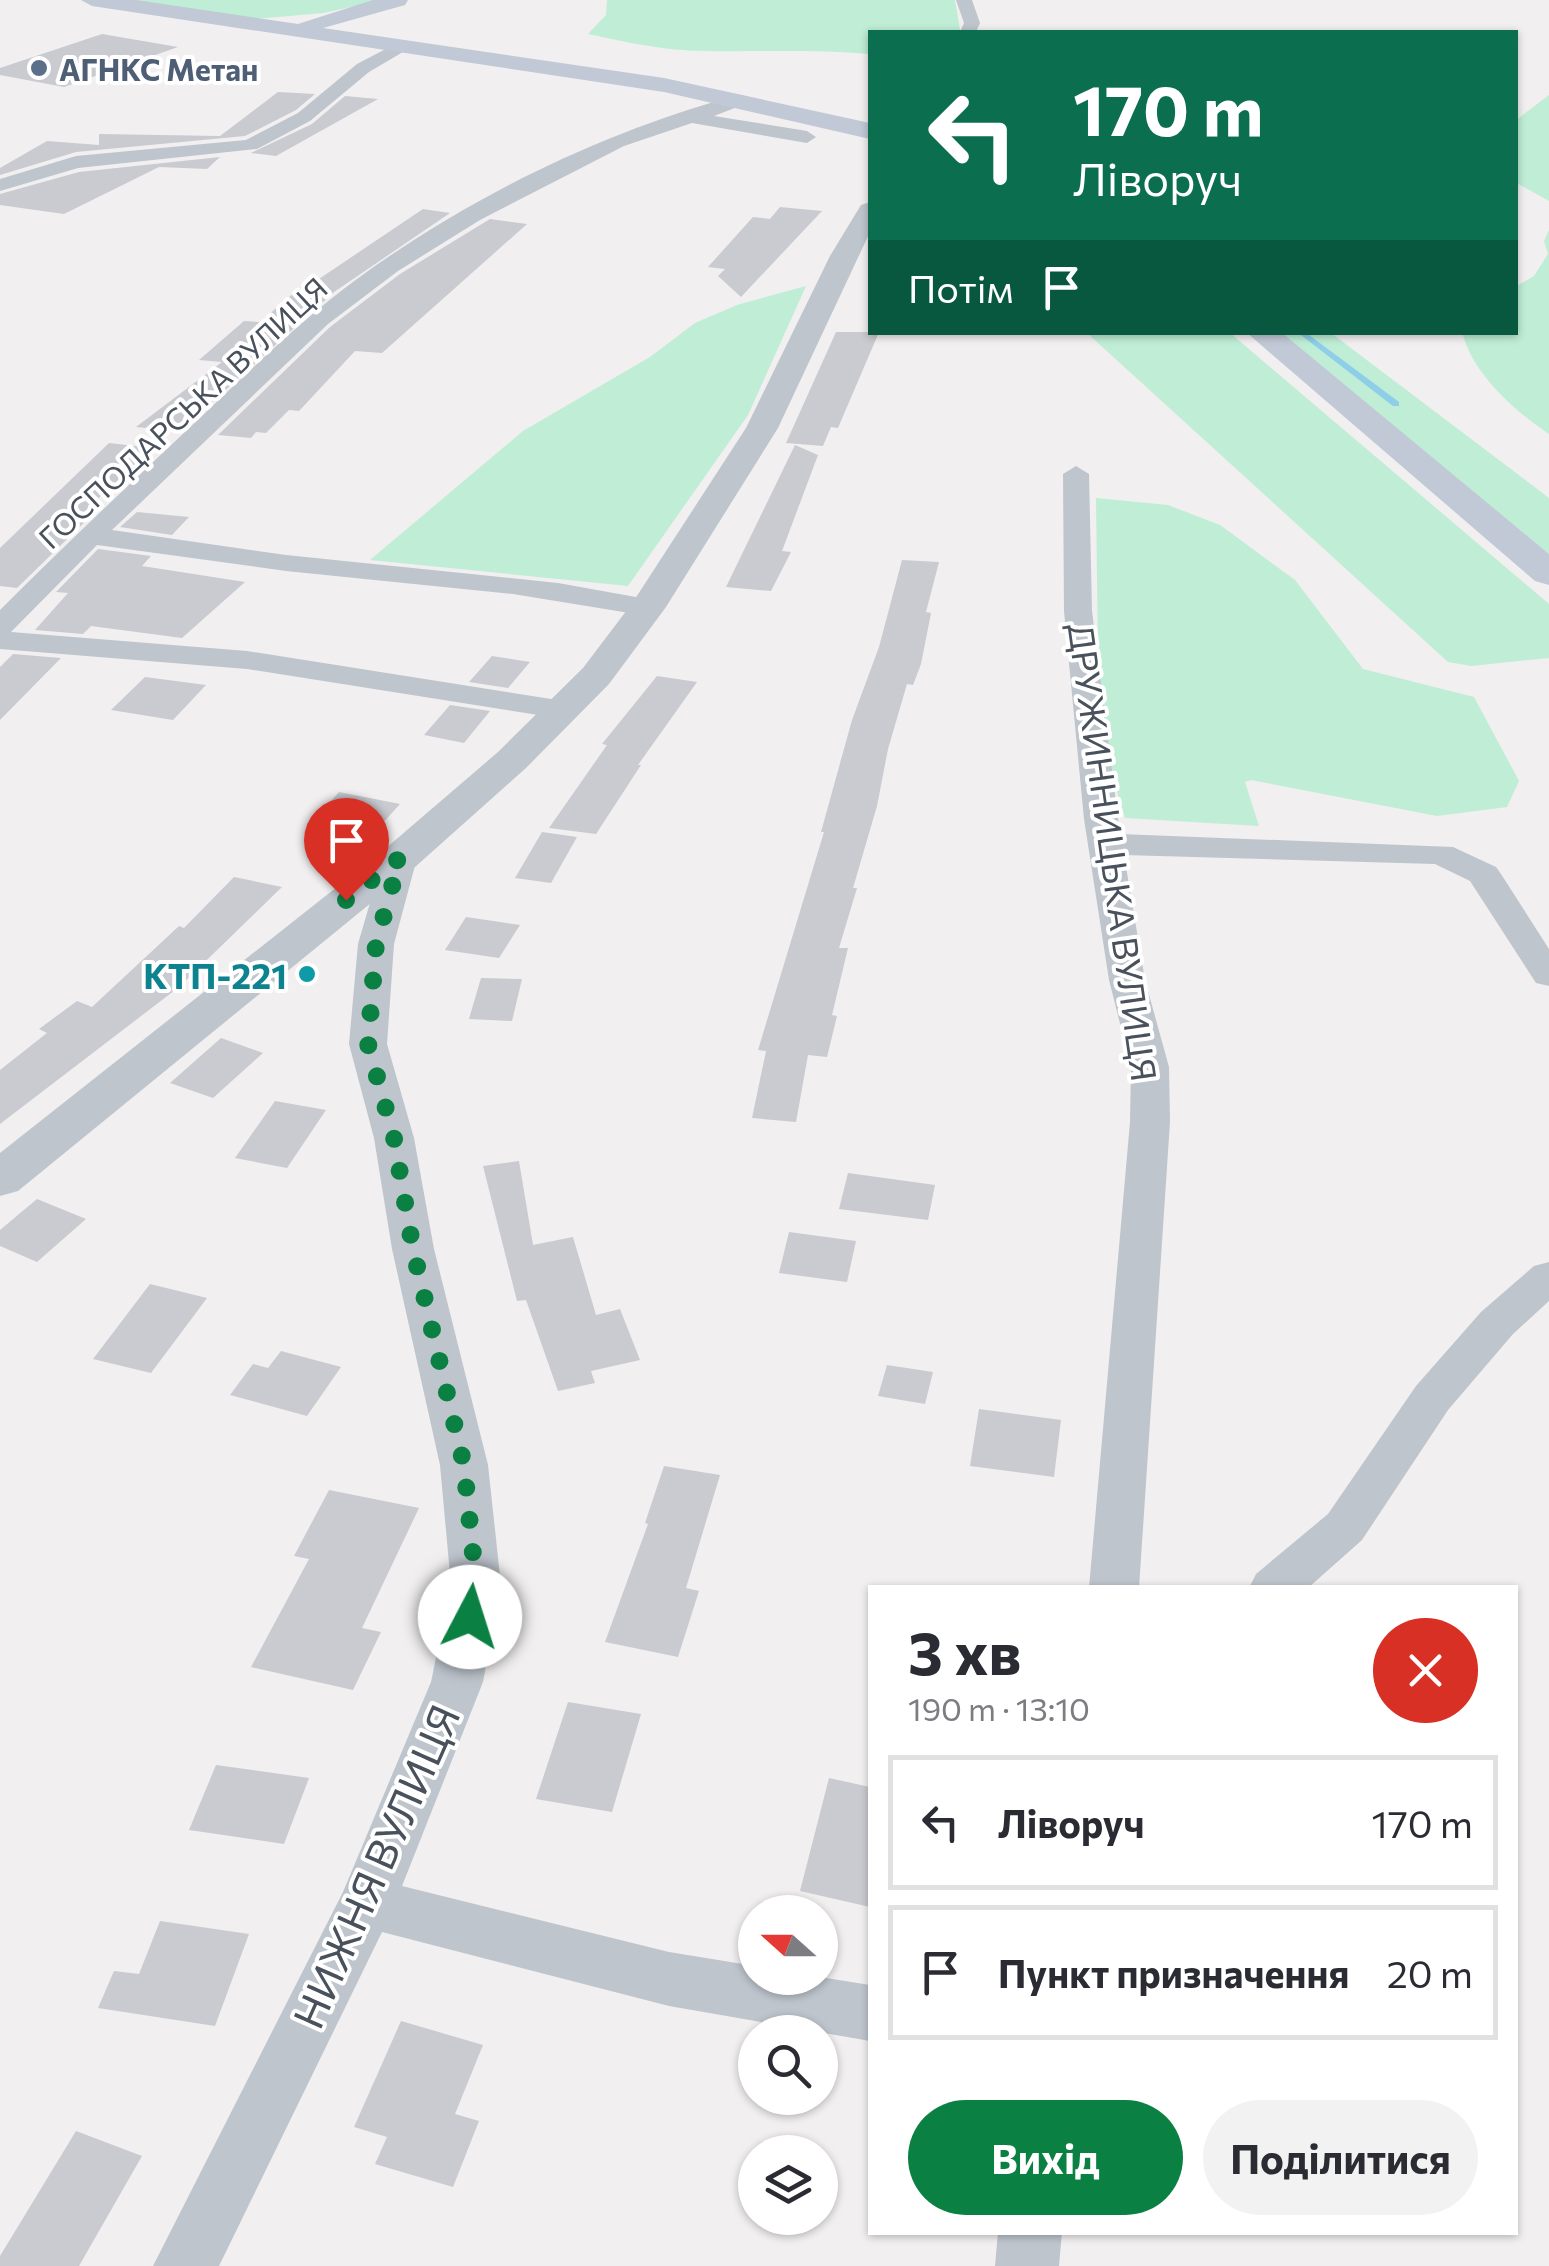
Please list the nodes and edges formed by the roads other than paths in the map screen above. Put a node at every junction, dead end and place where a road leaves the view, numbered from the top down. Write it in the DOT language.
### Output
graph roads {
  1 [pos="92,0"];
  2 [pos="397,0"];
  3 [pos="964,0"];
  4 [pos="296,30"];
  5 [pos="969,30"];
  6 [pos="405,46"];
  7 [pos="739,100"];
  8 [pos="692,118"];
  9 [pos="804,126"];
  10 [pos="868,131"];
  11 [pos="0,185"];
  12 [pos="868,214"];
  13 [pos="1265,335"];
  14 [pos="1076,474"];
  15 [pos="89,536"];
  16 [pos="1549,573"];
  17 [pos="648,607"];
  18 [pos="0,628"];
  19 [pos="0,640"];
  20 [pos="564,710"];
  21 [pos="1106,844"];
  22 [pos="400,858"];
  23 [pos="1549,975"];
  24 [pos="1,1177"];
  25 [pos="1549,1277"];
  26 [pos="1114,1585"];
  27 [pos="1277,1585"];
  28 [pos="367,1903"];
  29 [pos="868,2013"];
  30 [pos="1030,2235"];
  31 [pos="185,2266"];
  32 [pos="1028,2266"];
  1 -- 4 [label="main road"];
  2 -- 4 [label="main road"];
  3 -- 5 [label="street"];
  4 -- 6 [label="main road"];
  6 -- 7 [label="main road"];
  6 -- 11 [label="street"];
  7 -- 8 [label="street, ГОСПОДАРСЬКА ВУЛИЦЯ"];
  7 -- 9 [label="main road"];
  8 -- 9 [label="street"];
  8 -- 15 [label="street, ГОСПОДАРСЬКА ВУЛИЦЯ"];
  9 -- 10 [label="main road"];
  12 -- 17 [label="street"];
  13 -- 16 [label="main road"];
  14 -- 21 [label="street, ДРУЖИННИЦЬКА ВУЛИЦЯ"];
  15 -- 17 [label="street"];
  15 -- 18 [label="street, ГОСПОДАРСЬКА ВУЛИЦЯ"];
  17 -- 20 [label="street"];
  19 -- 20 [label="street"];
  20 -- 22 [label="street"];
  21 -- 23 [label="street"];
  21 -- 26 [label="street, ДРУЖИННИЦЬКА ВУЛИЦЯ"];
  22 -- 24 [label="street"];
  22 -- 28 [label="street, НИЖНЯ ВУЛИЦЯ"];
  25 -- 27 [label="street"];
  28 -- 29 [label="street"];
  28 -- 31 [label="street, НИЖНЯ ВУЛИЦЯ"];
  30 -- 32 [label="street"];
}
